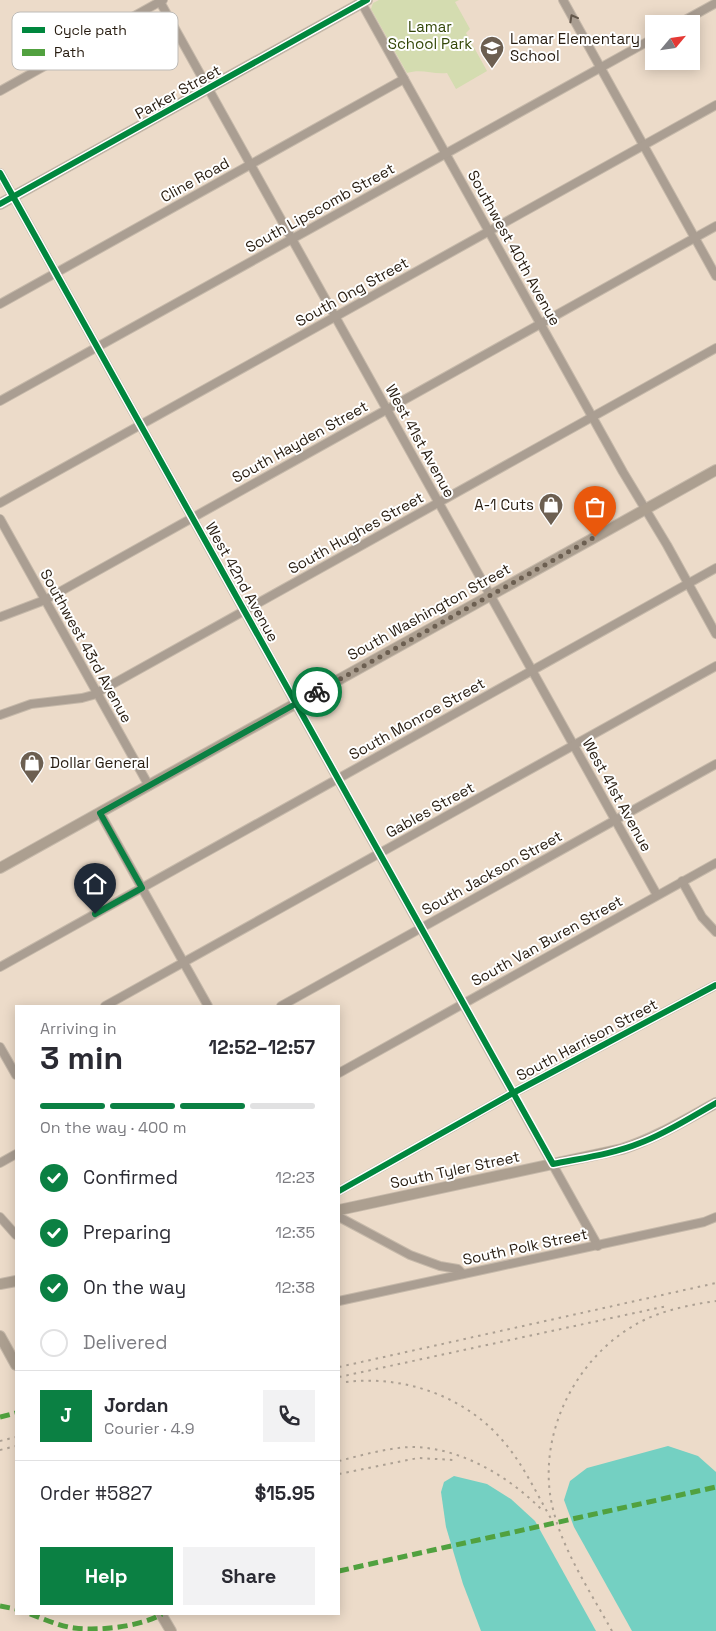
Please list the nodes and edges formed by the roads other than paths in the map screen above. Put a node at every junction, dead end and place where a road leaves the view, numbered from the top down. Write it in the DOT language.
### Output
graph roads {
  1 [pos="563,0"];
  2 [pos="161,1"];
  3 [pos="363,1"];
  4 [pos="716,3"];
  5 [pos="141,12"];
  6 [pos="167,12"];
  7 [pos="694,15"];
  8 [pos="178,32"];
  9 [pos="645,43"];
  10 [pos="600,67"];
  11 [pos="38,70"];
  12 [pos="404,79"];
  13 [pos="209,89"];
  14 [pos="0,91"];
  15 [pos="716,105"];
  16 [pos="643,145"];
  17 [pos="446,154"];
  18 [pos="251,165"];
  19 [pos="0,173"];
  20 [pos="13,197"];
  21 [pos="0,204"];
  22 [pos="716,226"];
  23 [pos="489,231"];
  24 [pos="695,238"];
  25 [pos="292,239"];
  26 [pos="56,272"];
  27 [pos="716,276"];
  28 [pos="0,304"];
  29 [pos="336,317"];
  30 [pos="540,324"];
  31 [pos="98,347"];
  32 [pos="716,348"];
  33 [pos="0,402"];
  34 [pos="387,409"];
  35 [pos="592,417"];
  36 [pos="141,425"];
  37 [pos="716,470"];
  38 [pos="439,502"];
  39 [pos="0,503"];
  40 [pos="645,509"];
  41 [pos="0,519"];
  42 [pos="193,519"];
  43 [pos="716,568"];
  44 [pos="689,584"];
  45 [pos="490,595"];
  46 [pos="45,600"];
  47 [pos="244,610"];
  48 [pos="0,617"];
  49 [pos="716,634"];
  50 [pos="716,666"];
  51 [pos="532,671"];
  52 [pos="97,693"];
  53 [pos="295,704"];
  54 [pos="0,715"];
  55 [pos="573,745"];
  56 [pos="716,764"];
  57 [pos="337,779"];
  58 [pos="149,786"];
  59 [pos="100,813"];
  60 [pos="615,820"];
  61 [pos="380,854"];
  62 [pos="716,863"];
  63 [pos="0,868"];
  64 [pos="682,881"];
  65 [pos="142,888"];
  66 [pos="657,895"];
  67 [pos="421,929"];
  68 [pos="716,932"];
  69 [pos="184,963"];
  70 [pos="0,967"];
  71 [pos="716,985"];
  72 [pos="463,1003"];
  73 [pos="107,1005"];
  74 [pos="207,1005"];
  75 [pos="283,1005"];
  76 [pos="0,1047"];
  77 [pos="15,1056"];
  78 [pos="8,1060"];
  79 [pos="340,1072"];
  80 [pos="15,1074"];
  81 [pos="513,1093"];
  82 [pos="716,1103"];
  83 [pos="15,1155"];
  84 [pos="0,1164"];
  85 [pos="553,1164"];
  86 [pos="340,1190"];
  87 [pos="340,1210"];
  88 [pos="0,1217"];
  89 [pos="340,1218"];
  90 [pos="716,1218"];
  91 [pos="15,1234"];
  92 [pos="598,1246"];
  93 [pos="463,1274"];
  94 [pos="15,1281"];
  95 [pos="0,1284"];
  96 [pos="340,1301"];
  97 [pos="0,1336"];
  98 [pos="15,1363"];
  99 [pos="163,1615"];
  100 [pos="171,1631"];
  10 -- 1 [label="street, one-way"];
  2 -- 5 [label="street"];
  2 -- 6 [label="street, West 41st Avenue"];
  3 -- 12 [label="street, Southwest 40th Avenue"];
  3 -- 13 [label="main road, Parker Street"];
  4 -- 7 [label="street"];
  8 -- 13 [label="street, West 41st Avenue"];
  9 -- 10 [label="street, South Lipscomb Street"];
  10 -- 16 [label="street"];
  10 -- 17 [label="street, South Lipscomb Street"];
  11 -- 14 [label="street"];
  12 -- 17 [label="street, Southwest 40th Avenue"];
  12 -- 18 [label="street, Cline Road"];
  13 -- 18 [label="street, West 41st Avenue"];
  13 -- 20 [label="main road, Parker Street"];
  15 -- 16 [label="street, South Ong Street"];
  16 -- 23 [label="street, South Ong Street"];
  16 -- 24 [label="street"];
  17 -- 23 [label="street, Southwest 40th Avenue"];
  17 -- 25 [label="street, South Lipscomb Street"];
  18 -- 25 [label="street, West 41st Avenue"];
  18 -- 26 [label="street, Cline Road"];
  19 -- 20 [label="street, West 42nd Avenue"];
  20 -- 21 [label="main road, Parker Street"];
  20 -- 26 [label="street, West 42nd Avenue"];
  22 -- 24 [label="street, South Hayden Street"];
  23 -- 29 [label="street, South Ong Street"];
  23 -- 30 [label="street, Southwest 40th Avenue"];
  24 -- 27 [label="street"];
  24 -- 30 [label="street, South Hayden Street"];
  25 -- 29 [label="street, West 41st Avenue"];
  25 -- 31 [label="street, South Lipscomb Street"];
  26 -- 28 [label="street, Cline Road"];
  26 -- 31 [label="street, West 42nd Avenue"];
  29 -- 34 [label="street, West 41st Avenue"];
  29 -- 36 [label="street, South Ong Street"];
  30 -- 34 [label="street, South Hayden Street"];
  30 -- 35 [label="street, Southwest 40th Avenue"];
  31 -- 33 [label="street, South Lipscomb Street"];
  31 -- 36 [label="street, West 42nd Avenue"];
  32 -- 35 [label="street, South Hughes Street"];
  34 -- 38 [label="street, West 41st Avenue"];
  34 -- 42 [label="street, South Hayden Street"];
  35 -- 38 [label="street, South Hughes Street"];
  35 -- 40 [label="street, Southwest 40th Avenue"];
  36 -- 39 [label="street, South Ong Street"];
  36 -- 42 [label="street, West 42nd Avenue"];
  37 -- 40 [label="main road, South Washington Street"];
  38 -- 45 [label="street, West 41st Avenue"];
  38 -- 47 [label="street, South Hughes Street"];
  40 -- 44 [label="street, Southwest 40th Avenue"];
  40 -- 45 [label="main road, South Washington Street"];
  41 -- 46 [label="street, Southwest 43rd Avenue"];
  42 -- 46 [label="street, South Hayden Street"];
  42 -- 47 [label="street, West 42nd Avenue"];
  43 -- 44 [label="street, South Monroe Street"];
  44 -- 49 [label="street, Southwest 40th Avenue"];
  44 -- 51 [label="street, South Monroe Street"];
  45 -- 51 [label="street, West 41st Avenue"];
  45 -- 53 [label="main road, South Washington Street"];
  46 -- 48 [label="street, South Hayden Street"];
  46 -- 52 [label="street, Southwest 43rd Avenue"];
  47 -- 52 [label="street, South Hughes Street"];
  47 -- 53 [label="street, West 42nd Avenue"];
  50 -- 55 [label="street, Gables Street"];
  51 -- 55 [label="street, West 41st Avenue"];
  51 -- 57 [label="street, South Monroe Street"];
  52 -- 54 [label="street, South Hughes Street"];
  52 -- 58 [label="street, Southwest 43rd Avenue"];
  53 -- 57 [label="street, West 42nd Avenue"];
  53 -- 58 [label="main road, South Washington Street"];
  55 -- 60 [label="street, West 41st Avenue"];
  55 -- 61 [label="street, Gables Street"];
  56 -- 60 [label="street, South Jackson Street"];
  57 -- 61 [label="street, West 42nd Avenue"];
  57 -- 65 [label="street, South Monroe Street"];
  58 -- 59 [label="main road, South Washington Street"];
  59 -- 63 [label="main road, South Washington Street"];
  59 -- 65 [label="street"];
  60 -- 66 [label="street, West 41st Avenue"];
  60 -- 67 [label="street, South Jackson Street"];
  61 -- 67 [label="street, West 42nd Avenue"];
  61 -- 69 [label="street, Gables Street"];
  62 -- 64 [label="street, South Van Buren Street"];
  64 -- 66 [label="street, South Van Buren Street"];
  64 -- 68 [label="street"];
  65 -- 69 [label="street"];
  65 -- 70 [label="street, South Monroe Street"];
  66 -- 72 [label="street, South Van Buren Street"];
  67 -- 72 [label="street, West 42nd Avenue"];
  67 -- 75 [label="street, South Jackson Street"];
  69 -- 73 [label="street, Gables Street"];
  69 -- 74 [label="street"];
  71 -- 81 [label="street, South Harrison Street"];
  72 -- 79 [label="street, South Van Buren Street"];
  72 -- 81 [label="street, West 42nd Avenue"];
  76 -- 78 [label="street"];
  77 -- 78 [label="street"];
  78 -- 80 [label="street"];
  81 -- 85 [label="street, West 42nd Avenue"];
  81 -- 86 [label="street, South Harrison Street"];
  82 -- 85 [label="main road, South Tyler Street"];
  83 -- 84 [label="street"];
  85 -- 87 [label="main road, South Tyler Street"];
  85 -- 92 [label="street, West 42nd Avenue"];
  88 -- 91 [label="street"];
  89 -- 93 [label="street"];
  90 -- 92 [label="street, South Polk Street"];
  92 -- 93 [label="street, South Polk Street"];
  93 -- 96 [label="street, South Polk Street"];
  94 -- 95 [label="main road"];
  97 -- 98 [label="main road"];
  99 -- 100 [label="main road"];
}
